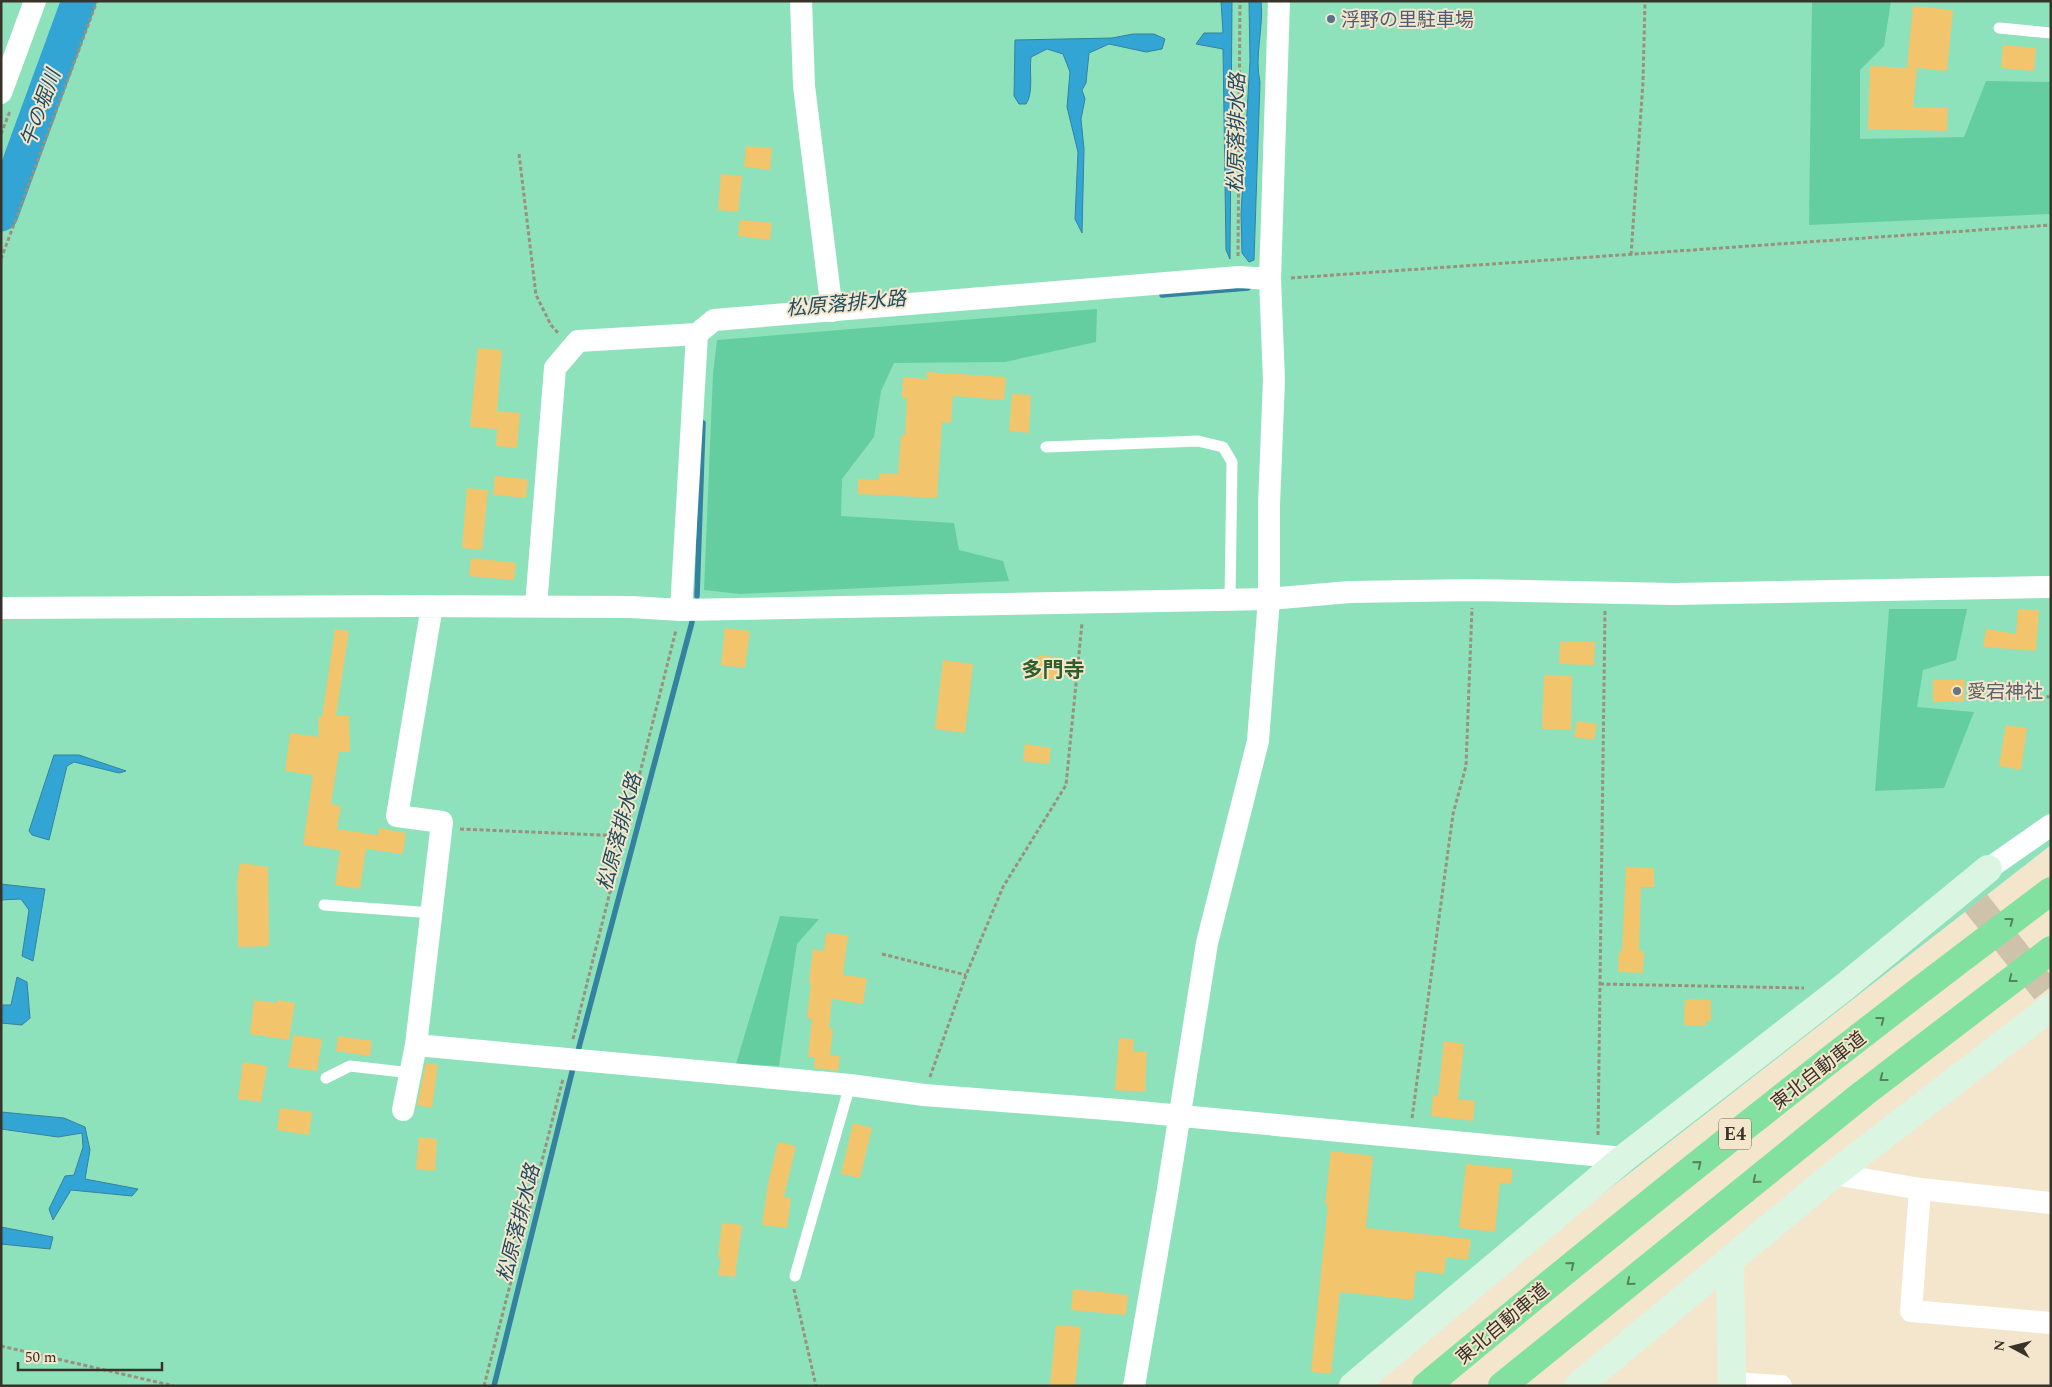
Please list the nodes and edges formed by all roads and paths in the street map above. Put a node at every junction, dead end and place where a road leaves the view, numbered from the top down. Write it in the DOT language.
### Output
graph roads {
  1 [pos="35,1"];
  2 [pos="96,1"];
  3 [pos="801,1"];
  4 [pos="1240,1"];
  5 [pos="1279,1"];
  6 [pos="1646,1"];
  7 [pos="1999,28"];
  8 [pos="2051,33"];
  9 [pos="1,93"];
  10 [pos="519,154"];
  11 [pos="2051,225"];
  12 [pos="1631,255"];
  13 [pos="1,259"];
  14 [pos="1239,277"];
  15 [pos="1270,279"];
  16 [pos="832,311"];
  17 [pos="697,334"];
  18 [pos="571,350"];
  19 [pos="1046,447"];
  20 [pos="2051,587"];
  21 [pos="1473,590"];
  22 [pos="1606,593"];
  23 [pos="1269,599"];
  24 [pos="1230,600"];
  25 [pos="1084,602"];
  26 [pos="432,606"];
  27 [pos="536,606"];
  28 [pos="1,608"];
  29 [pos="681,610"];
  30 [pos="1988,695"];
  31 [pos="2051,697"];
  32 [pos="2051,825"];
  33 [pos="442,829"];
  34 [pos="624,836"];
  35 [pos="1988,869"];
  36 [pos="2051,891"];
  37 [pos="324,904"];
  38 [pos="433,913"];
  39 [pos="2051,950"];
  40 [pos="882,954"];
  41 [pos="966,975"];
  42 [pos="1600,984"];
  43 [pos="1843,988"];
  44 [pos="2050,999"];
  45 [pos="416,1045"];
  46 [pos="568,1061"];
  47 [pos="410,1073"];
  48 [pos="326,1078"];
  49 [pos="850,1085"];
  50 [pos="924,1095"];
  51 [pos="403,1110"];
  52 [pos="1180,1117"];
  53 [pos="1410,1138"];
  54 [pos="1598,1155"];
  55 [pos="1624,1158"];
  56 [pos="1834,1174"];
  57 [pos="1920,1190"];
  58 [pos="2051,1202"];
  59 [pos="1730,1260"];
  60 [pos="795,1276"];
  61 [pos="2051,1323"];
  62 [pos="1,1346"];
  63 [pos="1732,1384"];
  64 [pos="174,1386"];
  65 [pos="484,1386"];
  66 [pos="816,1386"];
  67 [pos="1134,1386"];
  68 [pos="1353,1386"];
  69 [pos="1426,1386"];
  70 [pos="1502,1386"];
  71 [pos="1578,1386"];
  72 [pos="1781,1386"];
  1 -- 9 [label="street"];
  2 -- 13 [label="path"];
  3 -- 16 [label="street"];
  4 -- 14 [label="path"];
  5 -- 15 [label="street"];
  6 -- 12 [label="path"];
  7 -- 8 [label="lane"];
  10 -- 18 [label="path"];
  11 -- 12 [label="path"];
  12 -- 15 [label="path"];
  14 -- 15 [label="street"];
  14 -- 16 [label="street"];
  15 -- 23 [label="street"];
  16 -- 17 [label="street"];
  17 -- 18 [label="street"];
  17 -- 29 [label="street"];
  18 -- 27 [label="street"];
  19 -- 24 [label="lane"];
  20 -- 22 [label="street"];
  21 -- 22 [label="street"];
  21 -- 23 [label="street"];
  21 -- 53 [label="path"];
  22 -- 42 [label="path"];
  23 -- 24 [label="street"];
  23 -- 52 [label="street"];
  24 -- 25 [label="street"];
  25 -- 29 [label="street"];
  25 -- 41 [label="path"];
  26 -- 27 [label="street"];
  26 -- 28 [label="street"];
  26 -- 33 [label="street"];
  27 -- 29 [label="street"];
  29 -- 34 [label="path"];
  30 -- 31 [label="path"];
  32 -- 35 [label="street"];
  33 -- 34 [label="path"];
  33 -- 38 [label="street"];
  34 -- 46 [label="path"];
  35 -- 43 [label="street"];
  69 -- 36 [label="highway, 東北自動車道 / E4, one-way"];
  37 -- 38 [label="lane"];
  38 -- 45 [label="street"];
  39 -- 70 [label="highway, E4, one-way"];
  40 -- 41 [label="path"];
  41 -- 50 [label="path"];
  42 -- 43 [label="path"];
  42 -- 54 [label="path"];
  43 -- 55 [label="street"];
  44 -- 56 [label="street"];
  45 -- 46 [label="street"];
  45 -- 47 [label="street"];
  46 -- 49 [label="street"];
  46 -- 65 [label="path"];
  47 -- 48 [label="lane"];
  47 -- 51 [label="street"];
  49 -- 50 [label="street"];
  49 -- 60 [label="lane"];
  50 -- 52 [label="street"];
  52 -- 53 [label="street"];
  52 -- 67 [label="street"];
  53 -- 54 [label="street"];
  54 -- 55 [label="street"];
  55 -- 68 [label="street"];
  56 -- 57 [label="street"];
  56 -- 59 [label="street"];
  57 -- 58 [label="street"];
  57 -- 61 [label="street"];
  59 -- 63 [label="street"];
  59 -- 71 [label="street"];
  60 -- 66 [label="path"];
  62 -- 64 [label="path"];
  63 -- 72 [label="street"];
}
